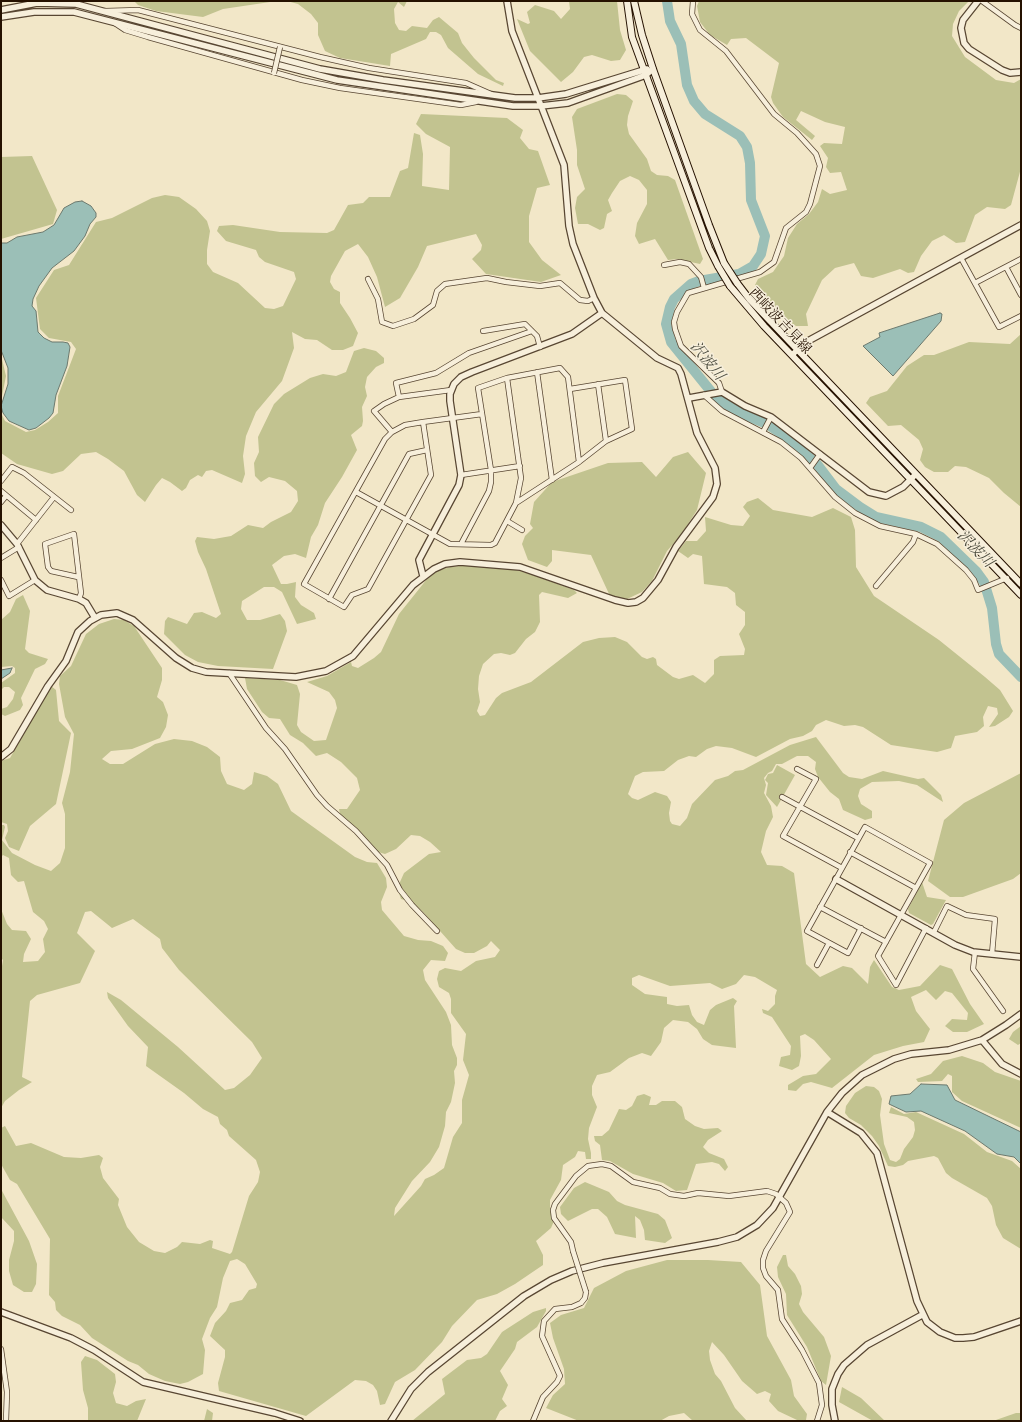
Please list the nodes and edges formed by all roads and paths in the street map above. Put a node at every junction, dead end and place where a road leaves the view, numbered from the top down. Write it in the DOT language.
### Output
graph roads {
  1 [pos="507,1"];
  2 [pos="626,1"];
  3 [pos="634,1"];
  4 [pos="693,1"];
  5 [pos="978,1"];
  6 [pos="982,1"];
  7 [pos="77,3"];
  8 [pos="1,10"];
  9 [pos="104,11"];
  10 [pos="74,12"];
  11 [pos="1,17"];
  12 [pos="113,22"];
  13 [pos="1021,28"];
  14 [pos="280,47"];
  15 [pos="653,69"];
  16 [pos="645,72"];
  17 [pos="1021,72"];
  18 [pos="274,73"];
  19 [pos="494,95"];
  20 [pos="538,98"];
  21 [pos="477,101"];
  22 [pos="541,106"];
  23 [pos="1021,225"];
  24 [pos="961,258"];
  25 [pos="1021,259"];
  26 [pos="664,265"];
  27 [pos="1006,267"];
  28 [pos="368,279"];
  29 [pos="975,283"];
  30 [pos="703,287"];
  31 [pos="1021,295"];
  32 [pos="594,298"];
  33 [pos="602,313"];
  34 [pos="1021,316"];
  35 [pos="483,331"];
  36 [pos="532,331"];
  37 [pos="540,347"];
  38 [pos="798,349"];
  39 [pos="792,354"];
  40 [pos="537,372"];
  41 [pos="507,378"];
  42 [pos="598,384"];
  43 [pos="570,389"];
  44 [pos="451,390"];
  45 [pos="720,392"];
  46 [pos="704,394"];
  47 [pos="399,397"];
  48 [pos="688,398"];
  49 [pos="482,414"];
  50 [pos="453,418"];
  51 [pos="770,418"];
  52 [pos="423,422"];
  53 [pos="764,431"];
  54 [pos="392,432"];
  55 [pos="606,441"];
  56 [pos="427,450"];
  57 [pos="819,455"];
  58 [pos="579,462"];
  59 [pos="520,466"];
  60 [pos="811,467"];
  61 [pos="491,470"];
  62 [pos="916,474"];
  63 [pos="461,475"];
  64 [pos="911,479"];
  65 [pos="552,480"];
  66 [pos="1,481"];
  67 [pos="1,491"];
  68 [pos="356,492"];
  69 [pos="6,496"];
  70 [pos="54,497"];
  71 [pos="1,502"];
  72 [pos="516,503"];
  73 [pos="381,506"];
  74 [pos="71,510"];
  75 [pos="36,520"];
  76 [pos="406,520"];
  77 [pos="507,521"];
  78 [pos="1,525"];
  79 [pos="522,530"];
  80 [pos="916,534"];
  81 [pos="432,535"];
  82 [pos="461,544"];
  83 [pos="18,546"];
  84 [pos="1,558"];
  85 [pos="423,576"];
  86 [pos="78,577"];
  87 [pos="1007,578"];
  88 [pos="1,580"];
  89 [pos="35,580"];
  90 [pos="1021,584"];
  91 [pos="876,586"];
  92 [pos="1021,595"];
  93 [pos="80,599"];
  94 [pos="329,599"];
  95 [pos="95,618"];
  96 [pos="229,673"];
  97 [pos="1,757"];
  98 [pos="797,770"];
  99 [pos="782,797"];
  100 [pos="800,807"];
  101 [pos="858,838"];
  102 [pos="850,852"];
  103 [pos="842,868"];
  104 [pos="836,879"];
  105 [pos="916,888"];
  106 [pos="820,907"];
  107 [pos="901,915"];
  108 [pos="862,928"];
  109 [pos="926,928"];
  110 [pos="437,930"];
  111 [pos="934,932"];
  112 [pos="886,942"];
  113 [pos="830,943"];
  114 [pos="975,952"];
  115 [pos="992,954"];
  116 [pos="1021,957"];
  117 [pos="817,966"];
  118 [pos="1002,1011"];
  119 [pos="1021,1014"];
  120 [pos="982,1040"];
  121 [pos="1021,1074"];
  122 [pos="827,1112"];
  123 [pos="780,1197"];
  124 [pos="1,1312"];
  125 [pos="922,1315"];
  126 [pos="1021,1321"];
  127 [pos="1,1349"];
  128 [pos="6,1421"];
  129 [pos="300,1421"];
  130 [pos="391,1421"];
  131 [pos="533,1421"];
  132 [pos="817,1421"];
  133 [pos="835,1421"];
  1 -- 20 [label="street"];
  2 -- 16 [label="main road, 西岐波吉見線"];
  3 -- 15 [label="main road, 西岐波吉見線"];
  4 -- 30 [label="street"];
  5 -- 17 [label="street"];
  6 -- 13 [label="street"];
  7 -- 8 [label="street"];
  7 -- 9 [label="street"];
  7 -- 10 [label="street"];
  9 -- 14 [label="street"];
  9 -- 19 [label="street"];
  10 -- 11 [label="street"];
  10 -- 12 [label="street"];
  12 -- 18 [label="street"];
  12 -- 21 [label="street"];
  14 -- 18 [label="street, bridge"];
  14 -- 19 [label="street"];
  15 -- 16 [label="street"];
  15 -- 38 [label="main road, 西岐波吉見線, bridge"];
  16 -- 20 [label="street"];
  16 -- 22 [label="street"];
  16 -- 39 [label="main road, 西岐波吉見線, bridge"];
  18 -- 21 [label="street"];
  19 -- 20 [label="street"];
  20 -- 22 [label="street"];
  21 -- 22 [label="street"];
  22 -- 32 [label="street"];
  23 -- 24 [label="street"];
  24 -- 29 [label="street"];
  24 -- 38 [label="street"];
  25 -- 27 [label="street"];
  26 -- 30 [label="street"];
  27 -- 29 [label="street"];
  27 -- 31 [label="street"];
  28 -- 32 [label="street"];
  29 -- 34 [label="street"];
  30 -- 45 [label="street"];
  32 -- 33 [label="street"];
  33 -- 37 [label="street"];
  33 -- 48 [label="street"];
  35 -- 36 [label="street"];
  36 -- 37 [label="street"];
  36 -- 47 [label="street"];
  37 -- 44 [label="street"];
  38 -- 39 [label="street"];
  38 -- 62 [label="main road, 西岐波吉見線"];
  39 -- 64 [label="main road, 西岐波吉見線"];
  40 -- 41 [label="street"];
  40 -- 43 [label="street"];
  40 -- 65 [label="street"];
  41 -- 49 [label="street"];
  41 -- 59 [label="street"];
  42 -- 43 [label="street"];
  42 -- 55 [label="street"];
  42 -- 55 [label="street"];
  43 -- 58 [label="street"];
  44 -- 47 [label="street"];
  44 -- 50 [label="street"];
  45 -- 46 [label="street"];
  45 -- 51 [label="street"];
  46 -- 48 [label="street"];
  46 -- 53 [label="street"];
  47 -- 54 [label="street"];
  48 -- 85 [label="street"];
  49 -- 50 [label="street"];
  49 -- 61 [label="street"];
  50 -- 52 [label="street"];
  50 -- 63 [label="street"];
  51 -- 53 [label="street"];
  51 -- 57 [label="street"];
  52 -- 54 [label="street"];
  52 -- 56 [label="street"];
  53 -- 60 [label="street"];
  54 -- 68 [label="street"];
  55 -- 58 [label="street"];
  56 -- 73 [label="street"];
  56 -- 76 [label="street"];
  57 -- 60 [label="street"];
  57 -- 64 [label="street"];
  58 -- 65 [label="street"];
  59 -- 61 [label="street"];
  59 -- 72 [label="street"];
  60 -- 80 [label="street"];
  61 -- 63 [label="street"];
  61 -- 82 [label="street"];
  62 -- 64 [label="street"];
  62 -- 90 [label="main road, 西岐波吉見線"];
  63 -- 81 [label="street"];
  64 -- 87 [label="main road, 西岐波吉見線"];
  65 -- 72 [label="street"];
  66 -- 70 [label="street"];
  67 -- 69 [label="street"];
  68 -- 73 [label="street"];
  68 -- 94 [label="street"];
  69 -- 71 [label="street"];
  69 -- 75 [label="street"];
  70 -- 74 [label="street"];
  70 -- 75 [label="street"];
  72 -- 77 [label="street"];
  73 -- 76 [label="street"];
  73 -- 94 [label="street"];
  75 -- 83 [label="street"];
  76 -- 81 [label="street"];
  76 -- 94 [label="street"];
  77 -- 79 [label="street"];
  77 -- 82 [label="street"];
  78 -- 83 [label="street"];
  80 -- 87 [label="street"];
  80 -- 91 [label="street"];
  81 -- 82 [label="street"];
  81 -- 85 [label="street"];
  83 -- 84 [label="street"];
  83 -- 89 [label="street"];
  85 -- 96 [label="street"];
  86 -- 86 [label="street"];
  86 -- 93 [label="street"];
  87 -- 92 [label="main road, 西岐波吉見線"];
  88 -- 89 [label="street"];
  89 -- 93 [label="street"];
  93 -- 95 [label="street"];
  95 -- 96 [label="street"];
  95 -- 97 [label="street"];
  96 -- 110 [label="street"];
  98 -- 100 [label="street"];
  99 -- 100 [label="street"];
  100 -- 101 [label="street"];
  100 -- 103 [label="street"];
  101 -- 102 [label="street"];
  101 -- 105 [label="street"];
  102 -- 103 [label="street"];
  102 -- 105 [label="street"];
  103 -- 104 [label="street"];
  104 -- 106 [label="street"];
  104 -- 107 [label="street"];
  105 -- 107 [label="street"];
  106 -- 108 [label="street"];
  106 -- 113 [label="street"];
  107 -- 109 [label="street"];
  107 -- 112 [label="street"];
  108 -- 112 [label="street"];
  108 -- 113 [label="street"];
  109 -- 111 [label="street"];
  109 -- 112 [label="street"];
  111 -- 114 [label="street"];
  111 -- 115 [label="street"];
  113 -- 117 [label="street"];
  114 -- 115 [label="street"];
  114 -- 118 [label="street"];
  115 -- 116 [label="street"];
  119 -- 120 [label="street"];
  120 -- 121 [label="street"];
  120 -- 122 [label="street"];
  122 -- 123 [label="street"];
  122 -- 125 [label="street"];
  123 -- 130 [label="street"];
  123 -- 131 [label="street, bridge"];
  123 -- 132 [label="street"];
  124 -- 129 [label="street"];
  125 -- 126 [label="street"];
  125 -- 133 [label="street"];
  127 -- 128 [label="street"];
}
